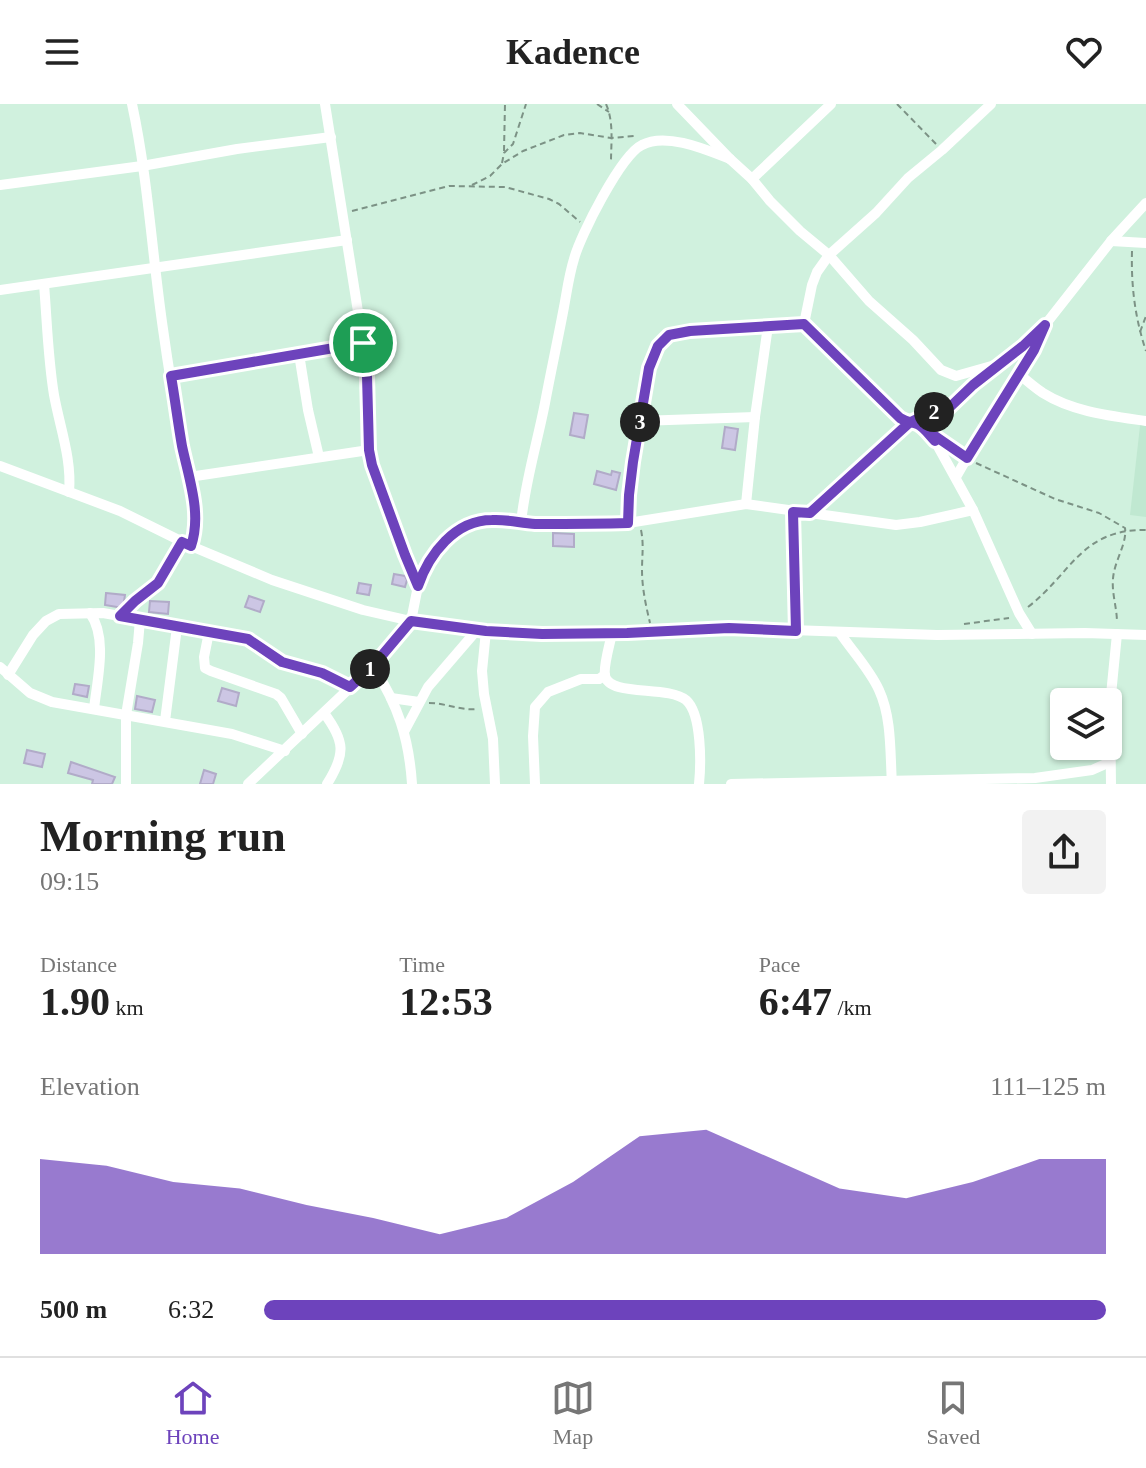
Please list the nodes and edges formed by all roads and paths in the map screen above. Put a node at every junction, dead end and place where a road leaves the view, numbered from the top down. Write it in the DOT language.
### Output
graph roads {
  1 [pos="132,104"];
  2 [pos="325,104"];
  3 [pos="505,104"];
  4 [pos="526,104"];
  5 [pos="597,104"];
  6 [pos="606,104"];
  7 [pos="677,104"];
  8 [pos="831,104"];
  9 [pos="897,104"];
  10 [pos="991,104"];
  11 [pos="610,112"];
  12 [pos="331,137"];
  13 [pos="611,138"];
  14 [pos="653,141"];
  15 [pos="942,150"];
  16 [pos="504,153"];
  17 [pos="730,159"];
  18 [pos="502,164"];
  19 [pos="142,166"];
  20 [pos="752,179"];
  21 [pos="610,184"];
  22 [pos="0,185"];
  23 [pos="471,186"];
  24 [pos="1146,203"];
  25 [pos="343,213"];
  26 [pos="586,229"];
  27 [pos="347,240"];
  28 [pos="1111,241"];
  29 [pos="1132,242"];
  30 [pos="1146,243"];
  31 [pos="829,255"];
  32 [pos="155,268"];
  33 [pos="44,284"];
  34 [pos="0,290"];
  35 [pos="1146,316"];
  36 [pos="804,324"];
  37 [pos="1045,325"];
  38 [pos="768,326"];
  39 [pos="1140,333"];
  40 [pos="363,343"];
  41 [pos="1146,351"];
  42 [pos="299,354"];
  43 [pos="1001,364"];
  44 [pos="1018,373"];
  45 [pos="171,376"];
  46 [pos="949,408"];
  47 [pos="755,417"];
  48 [pos="640,421"];
  49 [pos="1146,421"];
  50 [pos="909,423"];
  51 [pos="935,441"];
  52 [pos="369,450"];
  53 [pos="319,457"];
  54 [pos="967,458"];
  55 [pos="0,466"];
  56 [pos="189,477"];
  57 [pos="956,477"];
  58 [pos="69,492"];
  59 [pos="746,504"];
  60 [pos="973,510"];
  61 [pos="793,512"];
  62 [pos="810,513"];
  63 [pos="634,521"];
  64 [pos="521,523"];
  65 [pos="1126,530"];
  66 [pos="1146,530"];
  67 [pos="186,544"];
  68 [pos="418,586"];
  69 [pos="90,613"];
  70 [pos="1019,613"];
  71 [pos="120,616"];
  72 [pos="140,620"];
  73 [pos="411,621"];
  74 [pos="961,624"];
  75 [pos="177,627"];
  76 [pos="481,630"];
  77 [pos="796,631"];
  78 [pos="209,632"];
  79 [pos="652,632"];
  80 [pos="612,633"];
  81 [pos="840,633"];
  82 [pos="1032,634"];
  83 [pos="1117,634"];
  84 [pos="1146,635"];
  85 [pos="373,666"];
  86 [pos="4,671"];
  87 [pos="605,675"];
  88 [pos="350,687"];
  89 [pos="391,698"];
  90 [pos="419,702"];
  91 [pos="94,709"];
  92 [pos="487,709"];
  93 [pos="324,713"];
  94 [pos="126,715"];
  95 [pos="165,721"];
  96 [pos="405,730"];
  97 [pos="302,734"];
  98 [pos="285,751"];
  99 [pos="1110,762"];
  100 [pos="892,783"];
  101 [pos="126,784"];
  102 [pos="248,784"];
  103 [pos="327,784"];
  104 [pos="412,784"];
  105 [pos="495,784"];
  106 [pos="535,784"];
  107 [pos="699,784"];
  108 [pos="731,784"];
  109 [pos="1111,784"];
  1 -- 19 [label="street"];
  2 -- 12 [label="street"];
  3 -- 16 [label="path"];
  4 -- 16 [label="path"];
  5 -- 11 [label="path"];
  6 -- 11 [label="path"];
  7 -- 17 [label="street"];
  8 -- 20 [label="street"];
  9 -- 15 [label="path"];
  10 -- 15 [label="street"];
  11 -- 13 [label="path"];
  12 -- 19 [label="street"];
  12 -- 25 [label="street"];
  13 -- 14 [label="path"];
  13 -- 18 [label="path"];
  13 -- 21 [label="path"];
  14 -- 17 [label="street"];
  14 -- 21 [label="street"];
  15 -- 31 [label="street"];
  16 -- 18 [label="path"];
  17 -- 20 [label="street"];
  18 -- 23 [label="path"];
  19 -- 22 [label="street"];
  19 -- 32 [label="street"];
  20 -- 31 [label="street"];
  21 -- 26 [label="street"];
  23 -- 25 [label="path"];
  23 -- 26 [label="path"];
  24 -- 28 [label="street"];
  25 -- 27 [label="street"];
  26 -- 64 [label="street"];
  27 -- 32 [label="street"];
  27 -- 40 [label="street"];
  28 -- 29 [label="street"];
  28 -- 37 [label="street"];
  29 -- 30 [label="street"];
  29 -- 39 [label="path"];
  31 -- 36 [label="street"];
  31 -- 43 [label="street"];
  32 -- 33 [label="street"];
  32 -- 45 [label="street"];
  33 -- 34 [label="street"];
  33 -- 58 [label="street"];
  35 -- 39 [label="path"];
  36 -- 38 [label="street"];
  36 -- 50 [label="street"];
  37 -- 43 [label="street"];
  37 -- 44 [label="street"];
  38 -- 47 [label="street"];
  38 -- 48 [label="street"];
  39 -- 41 [label="path"];
  40 -- 42 [label="street"];
  40 -- 52 [label="street"];
  42 -- 45 [label="street"];
  42 -- 53 [label="street"];
  43 -- 46 [label="street"];
  44 -- 49 [label="street"];
  44 -- 54 [label="street"];
  45 -- 56 [label="street"];
  46 -- 50 [label="street"];
  46 -- 51 [label="street"];
  47 -- 48 [label="street"];
  47 -- 59 [label="street"];
  48 -- 63 [label="street"];
  50 -- 51 [label="street"];
  50 -- 62 [label="street"];
  51 -- 57 [label="street"];
  52 -- 53 [label="street"];
  52 -- 68 [label="street"];
  53 -- 56 [label="street"];
  54 -- 57 [label="street"];
  54 -- 65 [label="path"];
  55 -- 58 [label="street"];
  56 -- 67 [label="street"];
  57 -- 60 [label="street"];
  58 -- 67 [label="street"];
  59 -- 61 [label="street"];
  59 -- 63 [label="street"];
  60 -- 62 [label="street"];
  60 -- 70 [label="street"];
  61 -- 62 [label="street"];
  61 -- 77 [label="street"];
  63 -- 64 [label="street"];
  63 -- 79 [label="path"];
  64 -- 68 [label="street"];
  65 -- 66 [label="path"];
  65 -- 70 [label="path"];
  65 -- 83 [label="path"];
  67 -- 71 [label="path"];
  67 -- 73 [label="street"];
  68 -- 73 [label="street"];
  69 -- 71 [label="street"];
  69 -- 86 [label="street"];
  69 -- 91 [label="street"];
  70 -- 74 [label="path"];
  70 -- 82 [label="street"];
  71 -- 72 [label="street"];
  72 -- 75 [label="street"];
  72 -- 94 [label="street"];
  73 -- 76 [label="street"];
  73 -- 85 [label="street"];
  75 -- 78 [label="street"];
  75 -- 95 [label="street"];
  76 -- 80 [label="street"];
  76 -- 90 [label="street"];
  76 -- 92 [label="street"];
  77 -- 79 [label="street"];
  77 -- 81 [label="street"];
  78 -- 88 [label="street"];
  78 -- 97 [label="street"];
  79 -- 80 [label="street"];
  80 -- 87 [label="street"];
  81 -- 82 [label="street"];
  81 -- 100 [label="street"];
  82 -- 83 [label="street"];
  83 -- 84 [label="street"];
  83 -- 99 [label="street"];
  85 -- 88 [label="street"];
  85 -- 89 [label="street"];
  86 -- 91 [label="street"];
  87 -- 106 [label="street"];
  87 -- 107 [label="street"];
  88 -- 93 [label="street"];
  89 -- 90 [label="street"];
  89 -- 96 [label="street"];
  90 -- 92 [label="path"];
  90 -- 96 [label="street"];
  91 -- 94 [label="street"];
  92 -- 105 [label="street"];
  93 -- 97 [label="street"];
  93 -- 103 [label="street"];
  94 -- 95 [label="street"];
  94 -- 101 [label="street"];
  95 -- 98 [label="street"];
  96 -- 104 [label="street"];
  97 -- 98 [label="street"];
  98 -- 102 [label="street"];
  99 -- 100 [label="street"];
  99 -- 109 [label="street"];
  100 -- 108 [label="street"];
}
